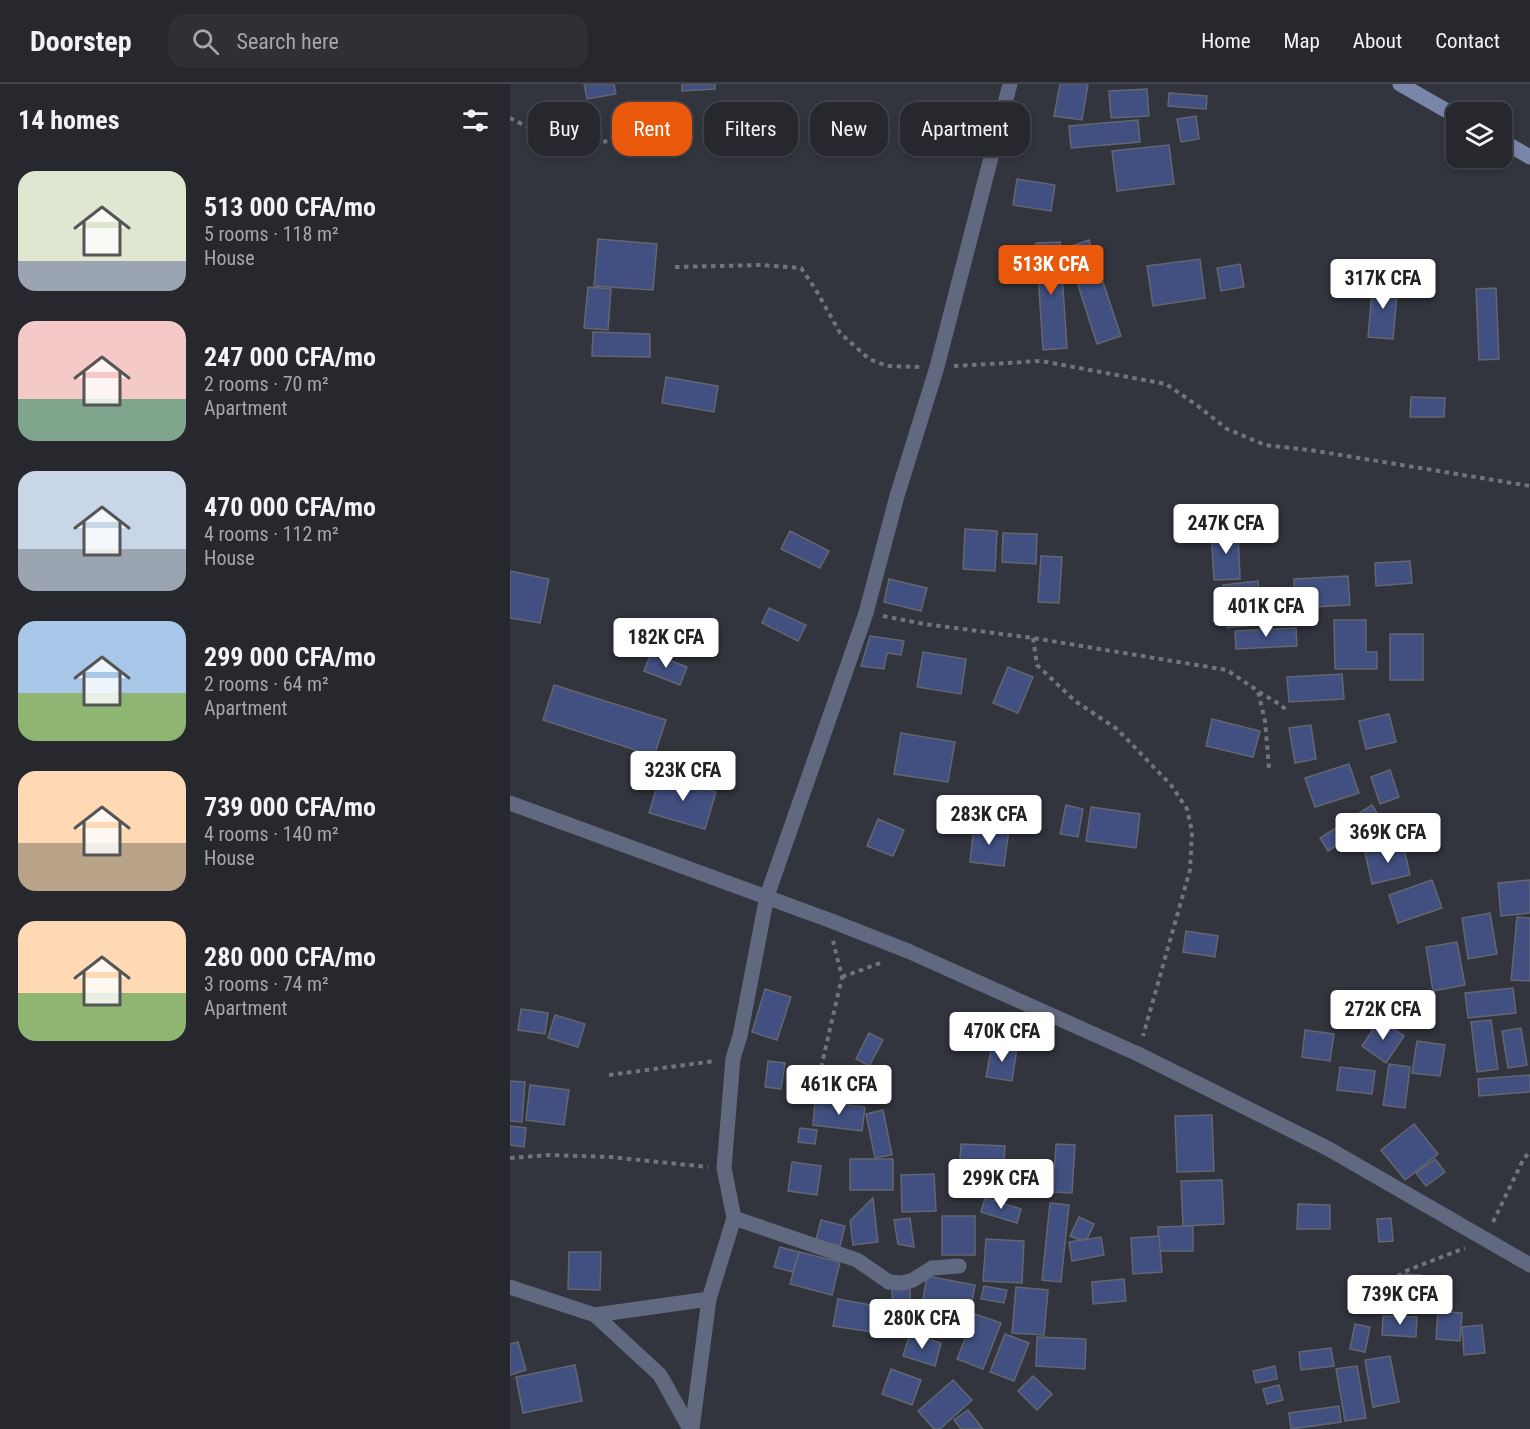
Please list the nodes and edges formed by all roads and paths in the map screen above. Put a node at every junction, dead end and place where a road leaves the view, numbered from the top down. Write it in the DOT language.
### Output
graph roads {
  1 [pos="1010,84"];
  2 [pos="1400,84"];
  3 [pos="1446,110"];
  4 [pos="510,118"];
  5 [pos="612,138"];
  6 [pos="1512,147"];
  7 [pos="1530,157"];
  8 [pos="675,267"];
  9 [pos="937,367"];
  10 [pos="1530,486"];
  11 [pos="866,613"];
  12 [pos="1034,638"];
  13 [pos="1258,691"];
  14 [pos="1288,712"];
  15 [pos="1269,768"];
  16 [pos="510,803"];
  17 [pos="767,896"];
  18 [pos="829,920"];
  19 [pos="908,951"];
  20 [pos="842,977"];
  21 [pos="1138,1054"];
  22 [pos="733,1058"];
  23 [pos="609,1075"];
  24 [pos="817,1085"];
  25 [pos="1530,1151"];
  26 [pos="510,1158"];
  27 [pos="724,1168"];
  28 [pos="734,1218"];
  29 [pos="1485,1240"];
  30 [pos="1530,1265"];
  31 [pos="959,1266"];
  32 [pos="510,1287"];
  33 [pos="709,1299"];
  34 [pos="1372,1312"];
  35 [pos="594,1315"];
  36 [pos="691,1429"];
  1 -- 9 [label="street"];
  2 -- 3 [label="main road"];
  4 -- 5 [label="path"];
  6 -- 7 [label="main road"];
  8 -- 9 [label="path"];
  9 -- 10 [label="path"];
  9 -- 11 [label="street"];
  11 -- 12 [label="path"];
  11 -- 17 [label="street"];
  12 -- 13 [label="path"];
  12 -- 21 [label="path"];
  13 -- 14 [label="path"];
  13 -- 15 [label="path"];
  16 -- 17 [label="street"];
  17 -- 18 [label="street"];
  17 -- 22 [label="street"];
  18 -- 19 [label="street"];
  18 -- 20 [label="path"];
  19 -- 20 [label="path"];
  19 -- 21 [label="street"];
  20 -- 24 [label="path"];
  21 -- 29 [label="street"];
  22 -- 23 [label="path"];
  22 -- 27 [label="street"];
  25 -- 29 [label="path"];
  26 -- 27 [label="path"];
  27 -- 28 [label="street"];
  28 -- 31 [label="street"];
  28 -- 33 [label="street"];
  29 -- 30 [label="street"];
  29 -- 34 [label="path"];
  32 -- 35 [label="street"];
  33 -- 35 [label="street"];
  33 -- 36 [label="street"];
  35 -- 36 [label="street"];
}
